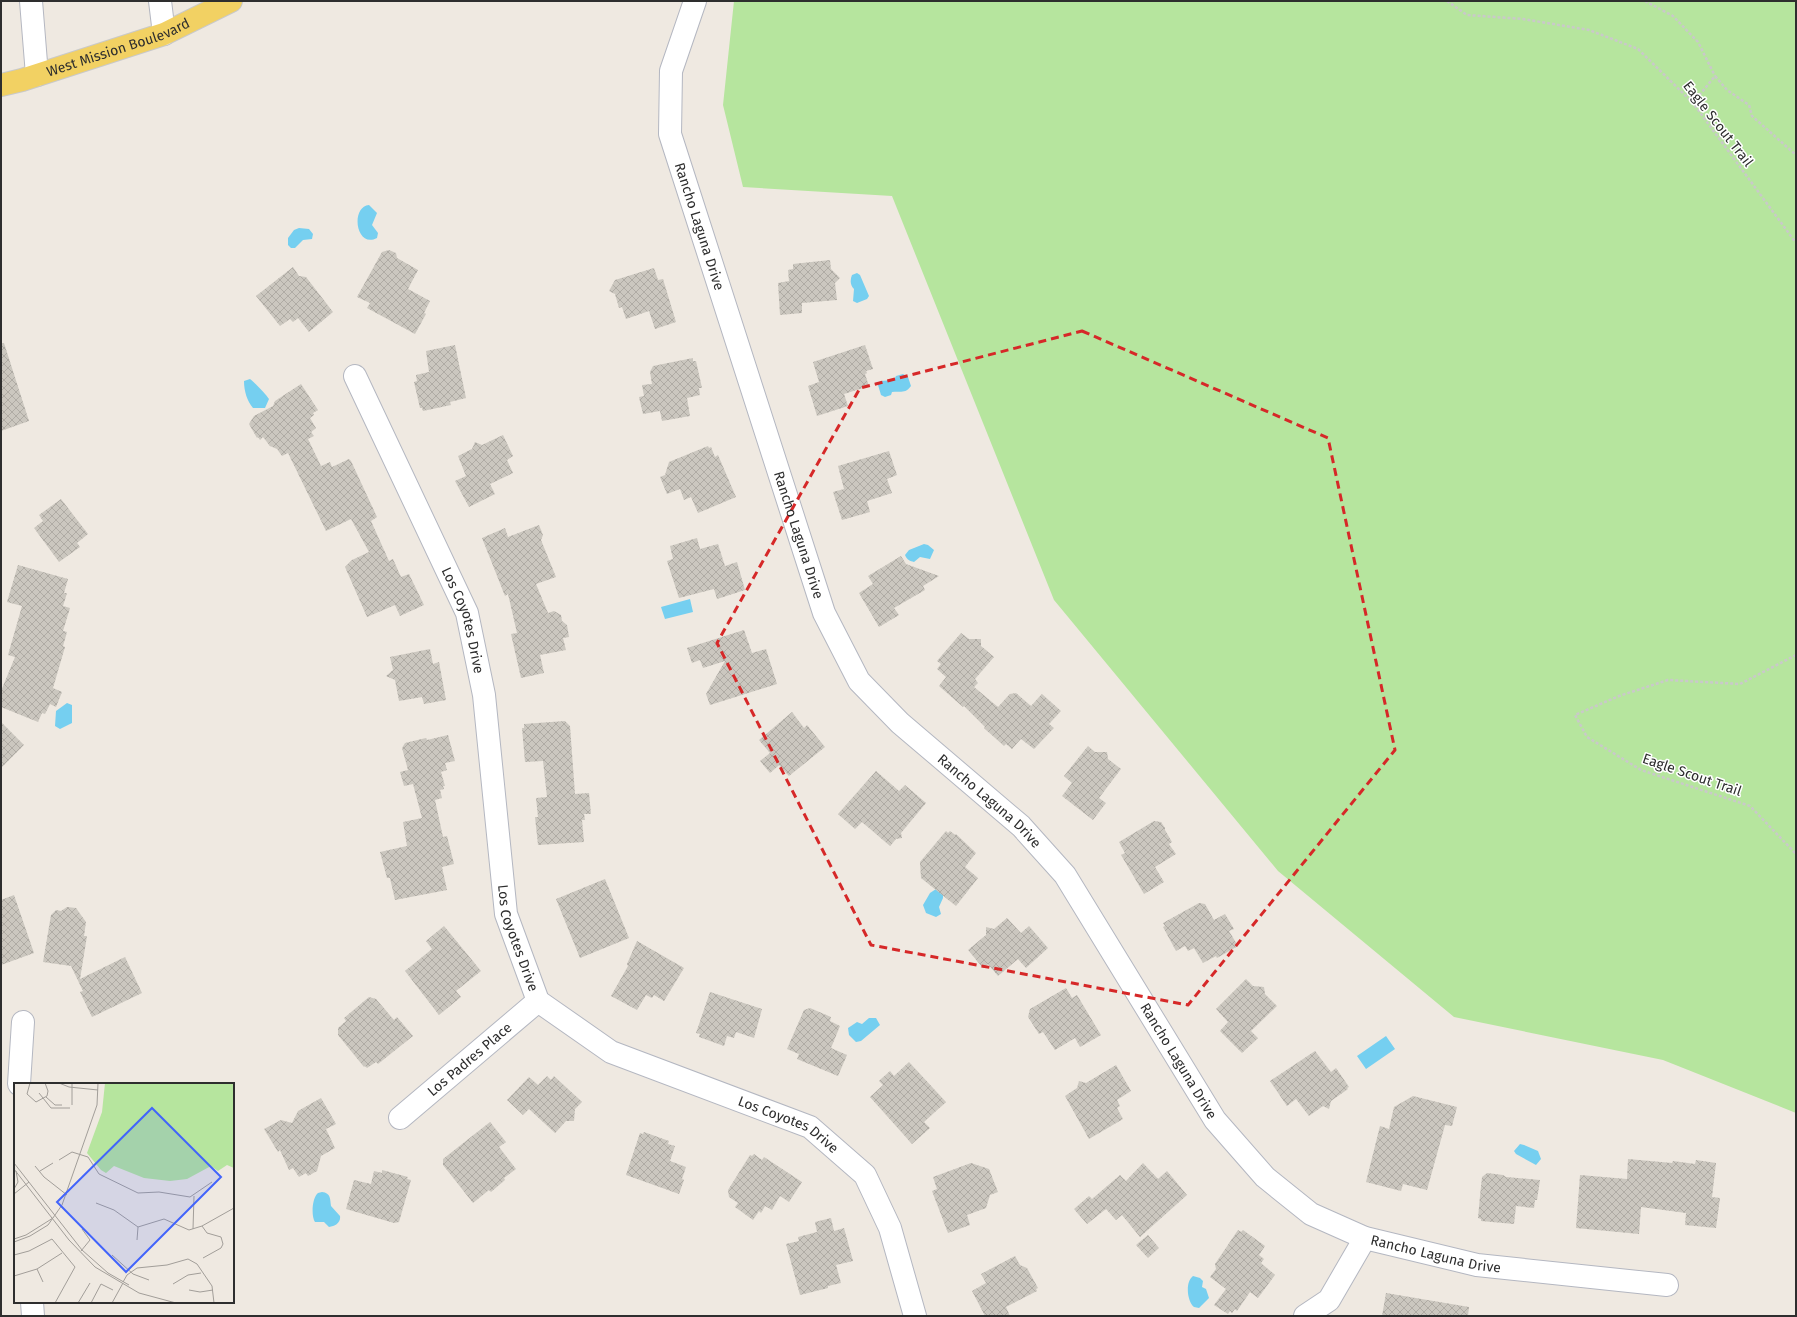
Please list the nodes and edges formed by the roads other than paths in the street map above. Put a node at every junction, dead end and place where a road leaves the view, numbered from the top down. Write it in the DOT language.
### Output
graph roads {
  1 [pos="31,1"];
  2 [pos="160,1"];
  3 [pos="231,1"];
  4 [pos="695,1"];
  5 [pos="164,34"];
  6 [pos="37,75"];
  7 [pos="1,85"];
  8 [pos="355,376"];
  9 [pos="538,1001"];
  10 [pos="22,1022"];
  11 [pos="19,1083"];
  12 [pos="400,1118"];
  13 [pos="1365,1238"];
  14 [pos="1667,1285"];
  15 [pos="32,1303"];
  16 [pos="33,1316"];
  17 [pos="915,1316"];
  18 [pos="1305,1316"];
  1 -- 6 [label="street"];
  2 -- 5 [label="street"];
  3 -- 5 [label="main road, West Mission Boulevard"];
  4 -- 13 [label="street, Rancho Laguna Drive"];
  5 -- 6 [label="main road, West Mission Boulevard"];
  6 -- 7 [label="main road, West Mission Boulevard"];
  8 -- 9 [label="street, Los Coyotes Drive"];
  9 -- 12 [label="street, Los Padres Place"];
  9 -- 17 [label="street, Los Coyotes Drive"];
  10 -- 11 [label="street"];
  13 -- 14 [label="street, Rancho Laguna Drive"];
  13 -- 18 [label="street"];
  15 -- 16 [label="street"];
}
